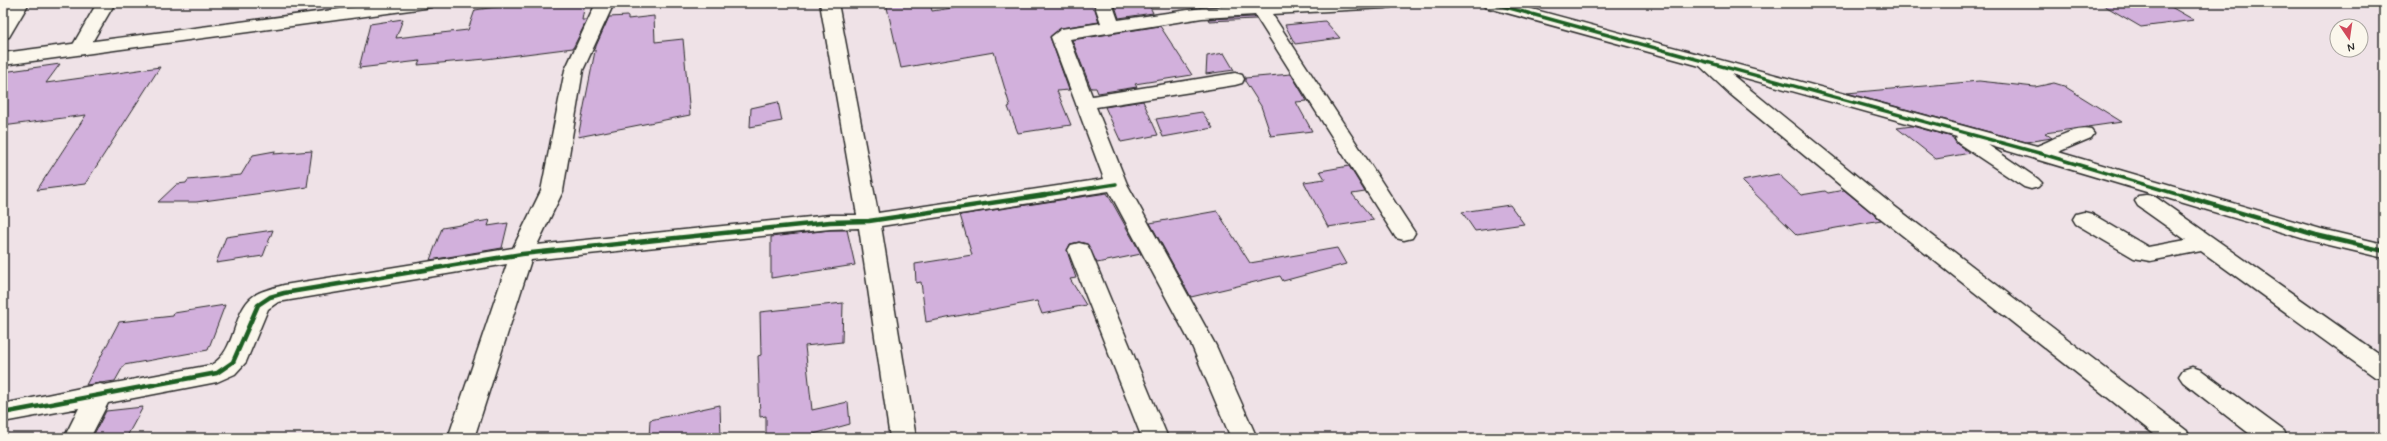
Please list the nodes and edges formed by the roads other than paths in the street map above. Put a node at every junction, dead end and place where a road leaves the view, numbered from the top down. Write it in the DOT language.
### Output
graph roads {
  1 [pos="20,3"];
  2 [pos="106,3"];
  3 [pos="425,3"];
  4 [pos="605,3"];
  5 [pos="829,3"];
  6 [pos="1104,3"];
  7 [pos="1384,3"];
  8 [pos="1491,3"];
  9 [pos="1260,9"];
  10 [pos="1111,25"];
  11 [pos="3,33"];
  12 [pos="79,50"];
  13 [pos="3,59"];
  14 [pos="1705,61"];
  15 [pos="1235,79"];
  16 [pos="1084,103"];
  17 [pos="1950,130"];
  18 [pos="2084,134"];
  19 [pos="2039,153"];
  20 [pos="2030,183"];
  21 [pos="1116,184"];
  22 [pos="2146,201"];
  23 [pos="2084,219"];
  24 [pos="869,221"];
  25 [pos="1404,233"];
  26 [pos="2205,243"];
  27 [pos="1079,250"];
  28 [pos="2384,250"];
  29 [pos="522,254"];
  30 [pos="2373,354"];
  31 [pos="2384,372"];
  32 [pos="2192,376"];
  33 [pos="100,393"];
  34 [pos="3,413"];
  35 [pos="76,438"];
  36 [pos="461,438"];
  37 [pos="903,438"];
  38 [pos="1155,438"];
  39 [pos="1244,438"];
  40 [pos="2177,438"];
  41 [pos="2274,438"];
  1 -- 11 [label="street"];
  2 -- 12 [label="street"];
  3 -- 12 [label="street"];
  4 -- 29 [label="street"];
  5 -- 24 [label="street"];
  6 -- 10 [label="street"];
  7 -- 9 [label="street"];
  8 -- 14 [label="street"];
  9 -- 10 [label="street"];
  9 -- 25 [label="street"];
  10 -- 16 [label="street"];
  12 -- 13 [label="street"];
  14 -- 17 [label="street"];
  14 -- 40 [label="street"];
  15 -- 16 [label="street"];
  16 -- 21 [label="street"];
  17 -- 19 [label="street"];
  17 -- 20 [label="street"];
  18 -- 19 [label="street"];
  19 -- 28 [label="street"];
  21 -- 24 [label="street"];
  21 -- 39 [label="street"];
  22 -- 26 [label="street"];
  23 -- 26 [label="street"];
  24 -- 29 [label="street"];
  24 -- 37 [label="street"];
  26 -- 30 [label="street"];
  27 -- 38 [label="street"];
  29 -- 33 [label="street"];
  29 -- 36 [label="street"];
  30 -- 31 [label="street"];
  32 -- 41 [label="street"];
  33 -- 34 [label="street"];
  33 -- 35 [label="street"];
}
